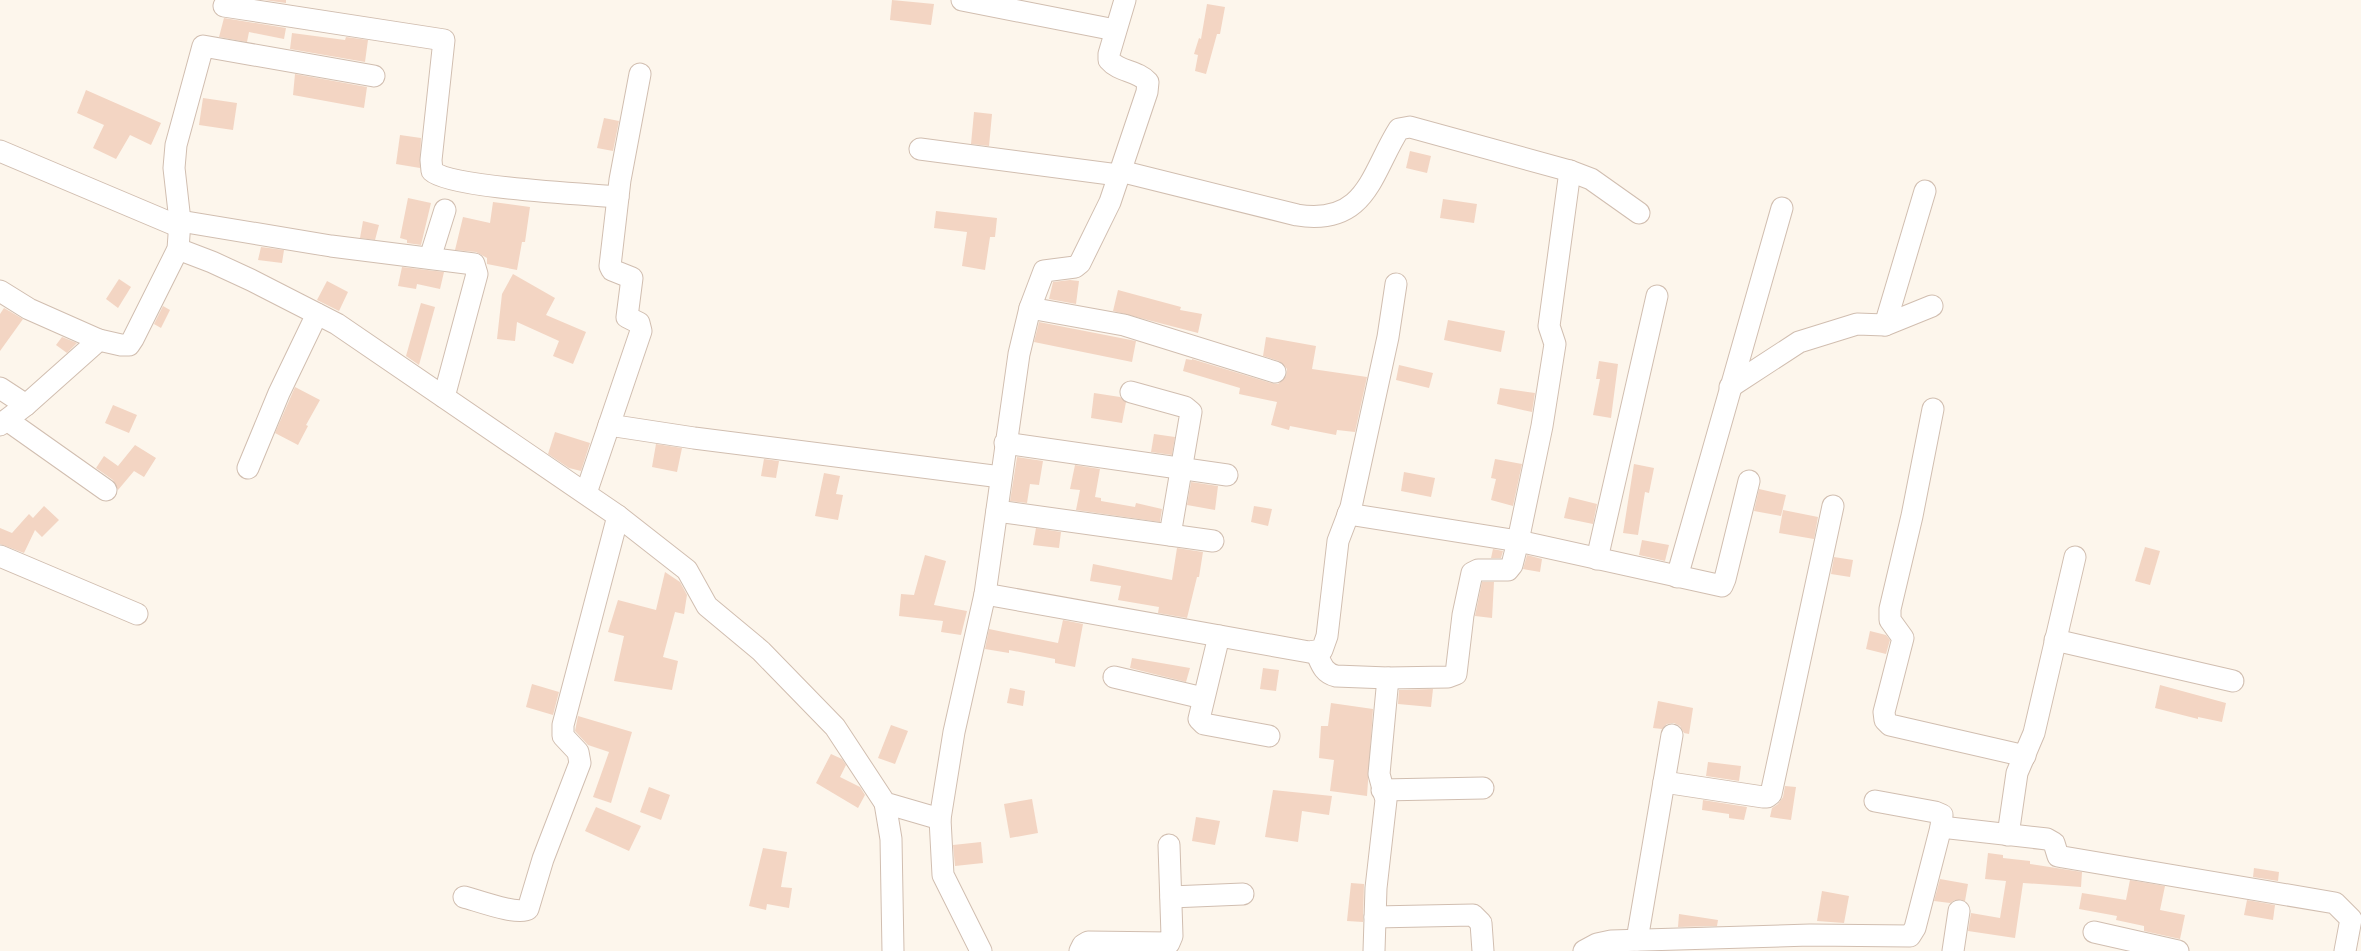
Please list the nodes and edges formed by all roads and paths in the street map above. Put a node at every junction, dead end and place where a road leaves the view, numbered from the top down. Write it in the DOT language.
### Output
graph roads {
  1 [pos="962,0"];
  2 [pos="1125,0"];
  3 [pos="224,6"];
  4 [pos="1115,30"];
  5 [pos="640,74"];
  6 [pos="374,76"];
  7 [pos="920,149"];
  8 [pos="0,151"];
  9 [pos="1570,171"];
  10 [pos="1119,173"];
  11 [pos="1925,191"];
  12 [pos="618,197"];
  13 [pos="1782,208"];
  14 [pos="445,210"];
  15 [pos="1639,213"];
  16 [pos="180,224"];
  17 [pos="178,249"];
  18 [pos="430,258"];
  19 [pos="1396,284"];
  20 [pos="0,291"];
  21 [pos="1657,296"];
  22 [pos="1932,306"];
  23 [pos="1030,308"];
  24 [pos="317,314"];
  25 [pos="1885,325"];
  26 [pos="99,340"];
  27 [pos="1275,372"];
  28 [pos="1730,387"];
  29 [pos="0,388"];
  30 [pos="1131,392"];
  31 [pos="444,397"];
  32 [pos="26,405"];
  33 [pos="1933,409"];
  34 [pos="4,422"];
  35 [pos="609,425"];
  36 [pos="1005,443"];
  37 [pos="248,468"];
  38 [pos="1181,468"];
  39 [pos="1227,475"];
  40 [pos="1001,477"];
  41 [pos="1749,480"];
  42 [pos="106,490"];
  43 [pos="586,493"];
  44 [pos="1833,506"];
  45 [pos="997,511"];
  46 [pos="1348,514"];
  47 [pos="618,516"];
  48 [pos="1170,535"];
  49 [pos="1213,541"];
  50 [pos="1518,541"];
  51 [pos="0,556"];
  52 [pos="2075,557"];
  53 [pos="1597,559"];
  54 [pos="1677,577"];
  55 [pos="985,594"];
  56 [pos="137,614"];
  57 [pos="1219,636"];
  58 [pos="2055,640"];
  59 [pos="1316,652"];
  60 [pos="1114,677"];
  61 [pos="1388,678"];
  62 [pos="2233,681"];
  63 [pos="1203,698"];
  64 [pos="1672,735"];
  65 [pos="1269,736"];
  66 [pos="2025,756"];
  67 [pos="1664,782"];
  68 [pos="1483,788"];
  69 [pos="1382,790"];
  70 [pos="1875,801"];
  71 [pos="885,803"];
  72 [pos="940,819"];
  73 [pos="1941,827"];
  74 [pos="2008,835"];
  75 [pos="1169,845"];
  76 [pos="1243,894"];
  77 [pos="464,897"];
  78 [pos="1171,897"];
  79 [pos="1959,911"];
  80 [pos="1375,917"];
  81 [pos="2094,932"];
  82 [pos="1637,940"];
  83 [pos="1859,944"];
  84 [pos="1695,945"];
  85 [pos="894,951"];
  86 [pos="981,951"];
  87 [pos="1080,951"];
  88 [pos="1374,951"];
  89 [pos="1483,951"];
  90 [pos="1584,951"];
  91 [pos="1953,951"];
  92 [pos="2178,951"];
  93 [pos="2344,951"];
  1 -- 4 [label="street"];
  2 -- 4 [label="street"];
  3 -- 12 [label="street"];
  4 -- 10 [label="street"];
  5 -- 12 [label="street"];
  6 -- 16 [label="street"];
  7 -- 10 [label="street"];
  8 -- 16 [label="street"];
  9 -- 10 [label="street"];
  9 -- 15 [label="street"];
  9 -- 50 [label="street"];
  10 -- 23 [label="street"];
  11 -- 25 [label="street"];
  12 -- 35 [label="street"];
  13 -- 28 [label="street"];
  14 -- 18 [label="street"];
  16 -- 17 [label="street"];
  16 -- 18 [label="street"];
  17 -- 24 [label="street"];
  17 -- 26 [label="street"];
  18 -- 31 [label="street"];
  19 -- 46 [label="street"];
  20 -- 26 [label="street"];
  21 -- 53 [label="street"];
  22 -- 25 [label="street"];
  23 -- 27 [label="street"];
  23 -- 36 [label="street"];
  24 -- 31 [label="street"];
  24 -- 37 [label="street"];
  25 -- 28 [label="street"];
  26 -- 32 [label="street"];
  28 -- 54 [label="street"];
  29 -- 32 [label="street"];
  30 -- 38 [label="street"];
  31 -- 43 [label="street"];
  32 -- 34 [label="street"];
  33 -- 66 [label="street"];
  34 -- 42 [label="street"];
  35 -- 40 [label="street"];
  35 -- 43 [label="street"];
  36 -- 38 [label="street"];
  36 -- 40 [label="street"];
  38 -- 39 [label="street"];
  38 -- 48 [label="street"];
  40 -- 45 [label="street"];
  41 -- 54 [label="street"];
  43 -- 47 [label="street"];
  44 -- 67 [label="street"];
  45 -- 48 [label="street"];
  45 -- 55 [label="street"];
  46 -- 50 [label="street"];
  46 -- 59 [label="street"];
  47 -- 71 [label="street"];
  47 -- 77 [label="street"];
  48 -- 49 [label="street"];
  50 -- 53 [label="street"];
  50 -- 61 [label="street"];
  51 -- 56 [label="street"];
  52 -- 58 [label="street"];
  53 -- 54 [label="street"];
  55 -- 57 [label="street"];
  55 -- 72 [label="street"];
  57 -- 59 [label="street"];
  57 -- 63 [label="street"];
  58 -- 62 [label="street"];
  58 -- 66 [label="street"];
  59 -- 61 [label="street"];
  60 -- 63 [label="street"];
  61 -- 69 [label="street"];
  63 -- 65 [label="street"];
  64 -- 67 [label="street"];
  66 -- 74 [label="street"];
  67 -- 82 [label="street"];
  68 -- 69 [label="street"];
  69 -- 80 [label="street"];
  70 -- 73 [label="street"];
  71 -- 72 [label="street"];
  71 -- 85 [label="street"];
  72 -- 86 [label="street"];
  73 -- 74 [label="street"];
  73 -- 83 [label="street"];
  74 -- 93 [label="street"];
  75 -- 78 [label="street"];
  76 -- 78 [label="street"];
  78 -- 87 [label="street"];
  79 -- 91 [label="street"];
  80 -- 88 [label="street"];
  80 -- 89 [label="street"];
  81 -- 92 [label="street"];
  82 -- 84 [label="street"];
  82 -- 90 [label="street"];
  83 -- 84 [label="street"];
}
